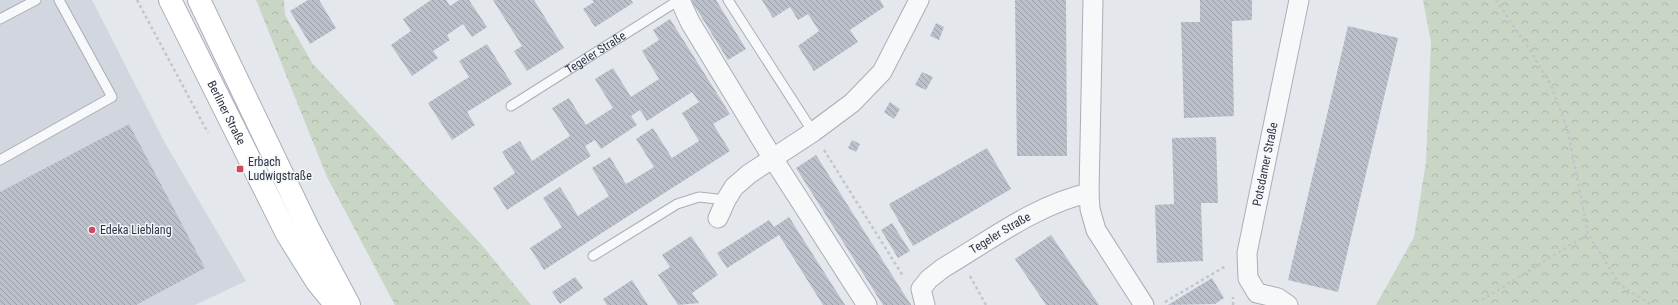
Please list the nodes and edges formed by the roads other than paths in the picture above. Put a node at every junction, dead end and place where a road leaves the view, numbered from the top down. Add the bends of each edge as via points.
1 (36, 0) edge
2 (59, 0) edge
3 (170, 0) edge
4 (199, 0) edge
5 (680, 0) edge
6 (728, 0) edge
7 (919, 0) edge
8 (1093, 0) edge
9 (1299, 0) edge
10 (0, 20) edge
11 (512, 106) dead end
12 (813, 132) junction
13 (772, 157) junction
14 (0, 160) edge
15 (1088, 193) junction
16 (726, 200) junction
17 (718, 218) dead end
18 (593, 256) dead end
19 (923, 297) edge
20 (336, 305) edge
21 (349, 305) edge
22 (867, 305) edge
23 (1144, 305) edge
24 (1288, 305) edge

1 - 10 lane
2 - 14 lane via 112,97
3 - 20 street, Berliner Straße via 287,234 317,282
4 - 21 street, Berliner Straße via 308,228
5 - 11 lane, Tegeler Straße
5 - 13 street, Tegeler Straße via 690,22
6 - 12 lane
7 - 12 street via 882,72 852,104
8 - 15 street
9 - 24 street, Potsdamer Straße via 1247,253 1248,278 1258,293 1278,298
12 - 13 street
13 - 16 street via 734,187
13 - 22 street, Tegeler Straße
15 - 19 street, Tegeler Straße via 1044,207 960,258 929,278
15 - 23 street via 1096,230
16 - 17 street
16 - 18 lane via 699,197 677,204

